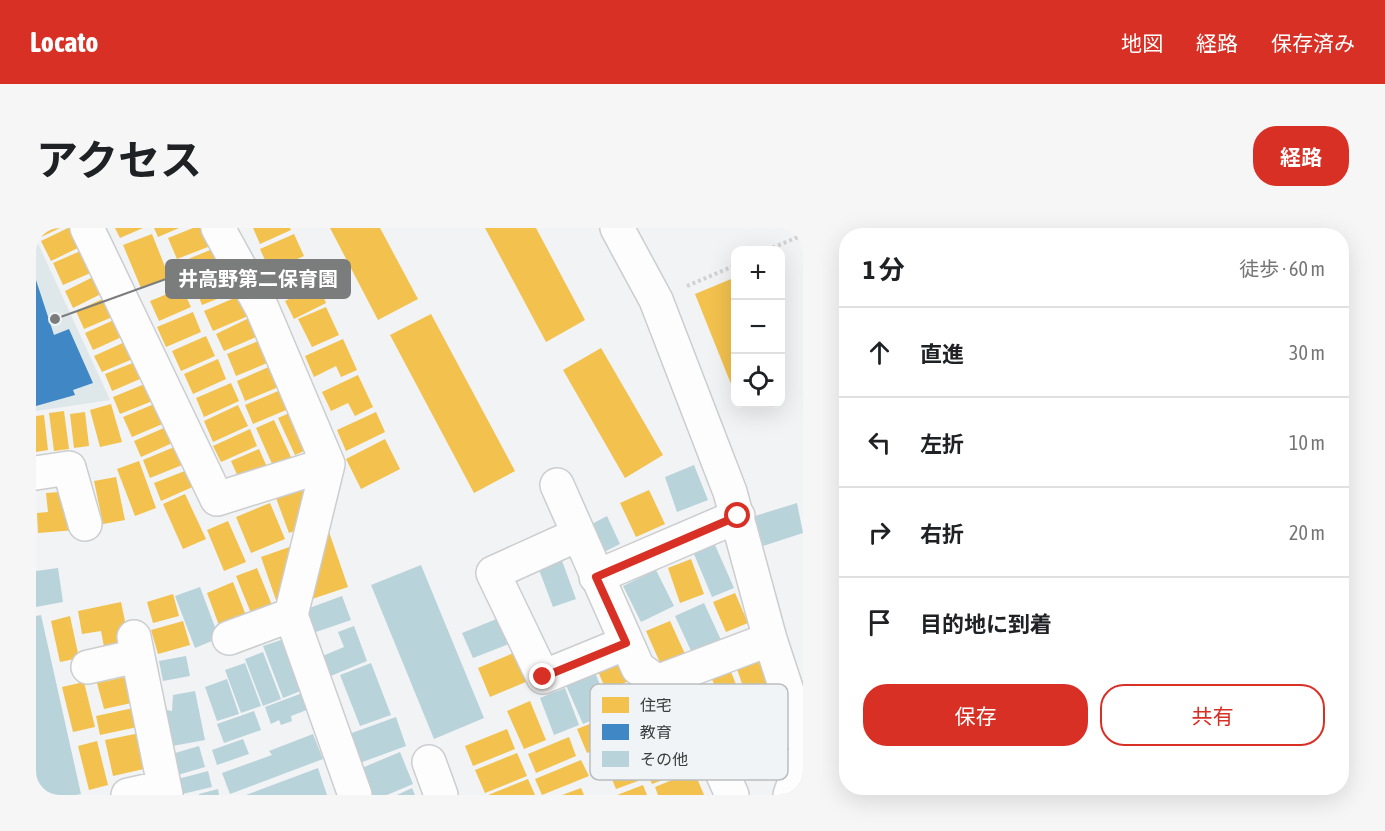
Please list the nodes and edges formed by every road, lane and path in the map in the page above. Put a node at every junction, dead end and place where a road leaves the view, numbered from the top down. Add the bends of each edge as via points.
1 (87, 228) edge
2 (218, 228) edge
3 (617, 228) edge
4 (803, 235) edge
5 (777, 246) edge
6 (731, 267) edge
7 (656, 300) junction
8 (328, 464) junction
9 (36, 473) edge
10 (557, 485) dead end
11 (738, 516) junction
12 (85, 524) dead end
13 (577, 535) junction
14 (596, 577) junction
15 (291, 615) junction
16 (229, 638) dead end
17 (770, 639) junction
18 (626, 643) junction
19 (88, 668) dead end
20 (657, 682) junction
21 (660, 684) edge
22 (785, 684) edge
23 (788, 694) edge
24 (803, 740) edge
25 (803, 758) edge
26 (429, 762) dead end
27 (725, 780) edge
28 (165, 791) edge
29 (128, 795) edge
30 (355, 795) edge
31 (441, 795) edge
32 (732, 795) edge
33 (790, 795) edge

1 - 8 street via 217,499
2 - 8 street via 262,308
3 - 7 street
4 - 5 path
6 - 7 path
7 - 11 street
8 - 15 street
9 - 12 street via 69,468
10 - 13 street
11 - 14 street
11 - 17 street
13 - 14 street
13 - 18 street via 493,573 543,677
14 - 18 street
15 - 16 street
15 - 30 street
17 - 20 street
17 - 22 street
18 - 20 street via 638,668
19 - 28 street via 136,646
20 - 21 street
23 - 24 street
25 - 33 street
26 - 31 street
27 - 32 street
28 - 29 street

